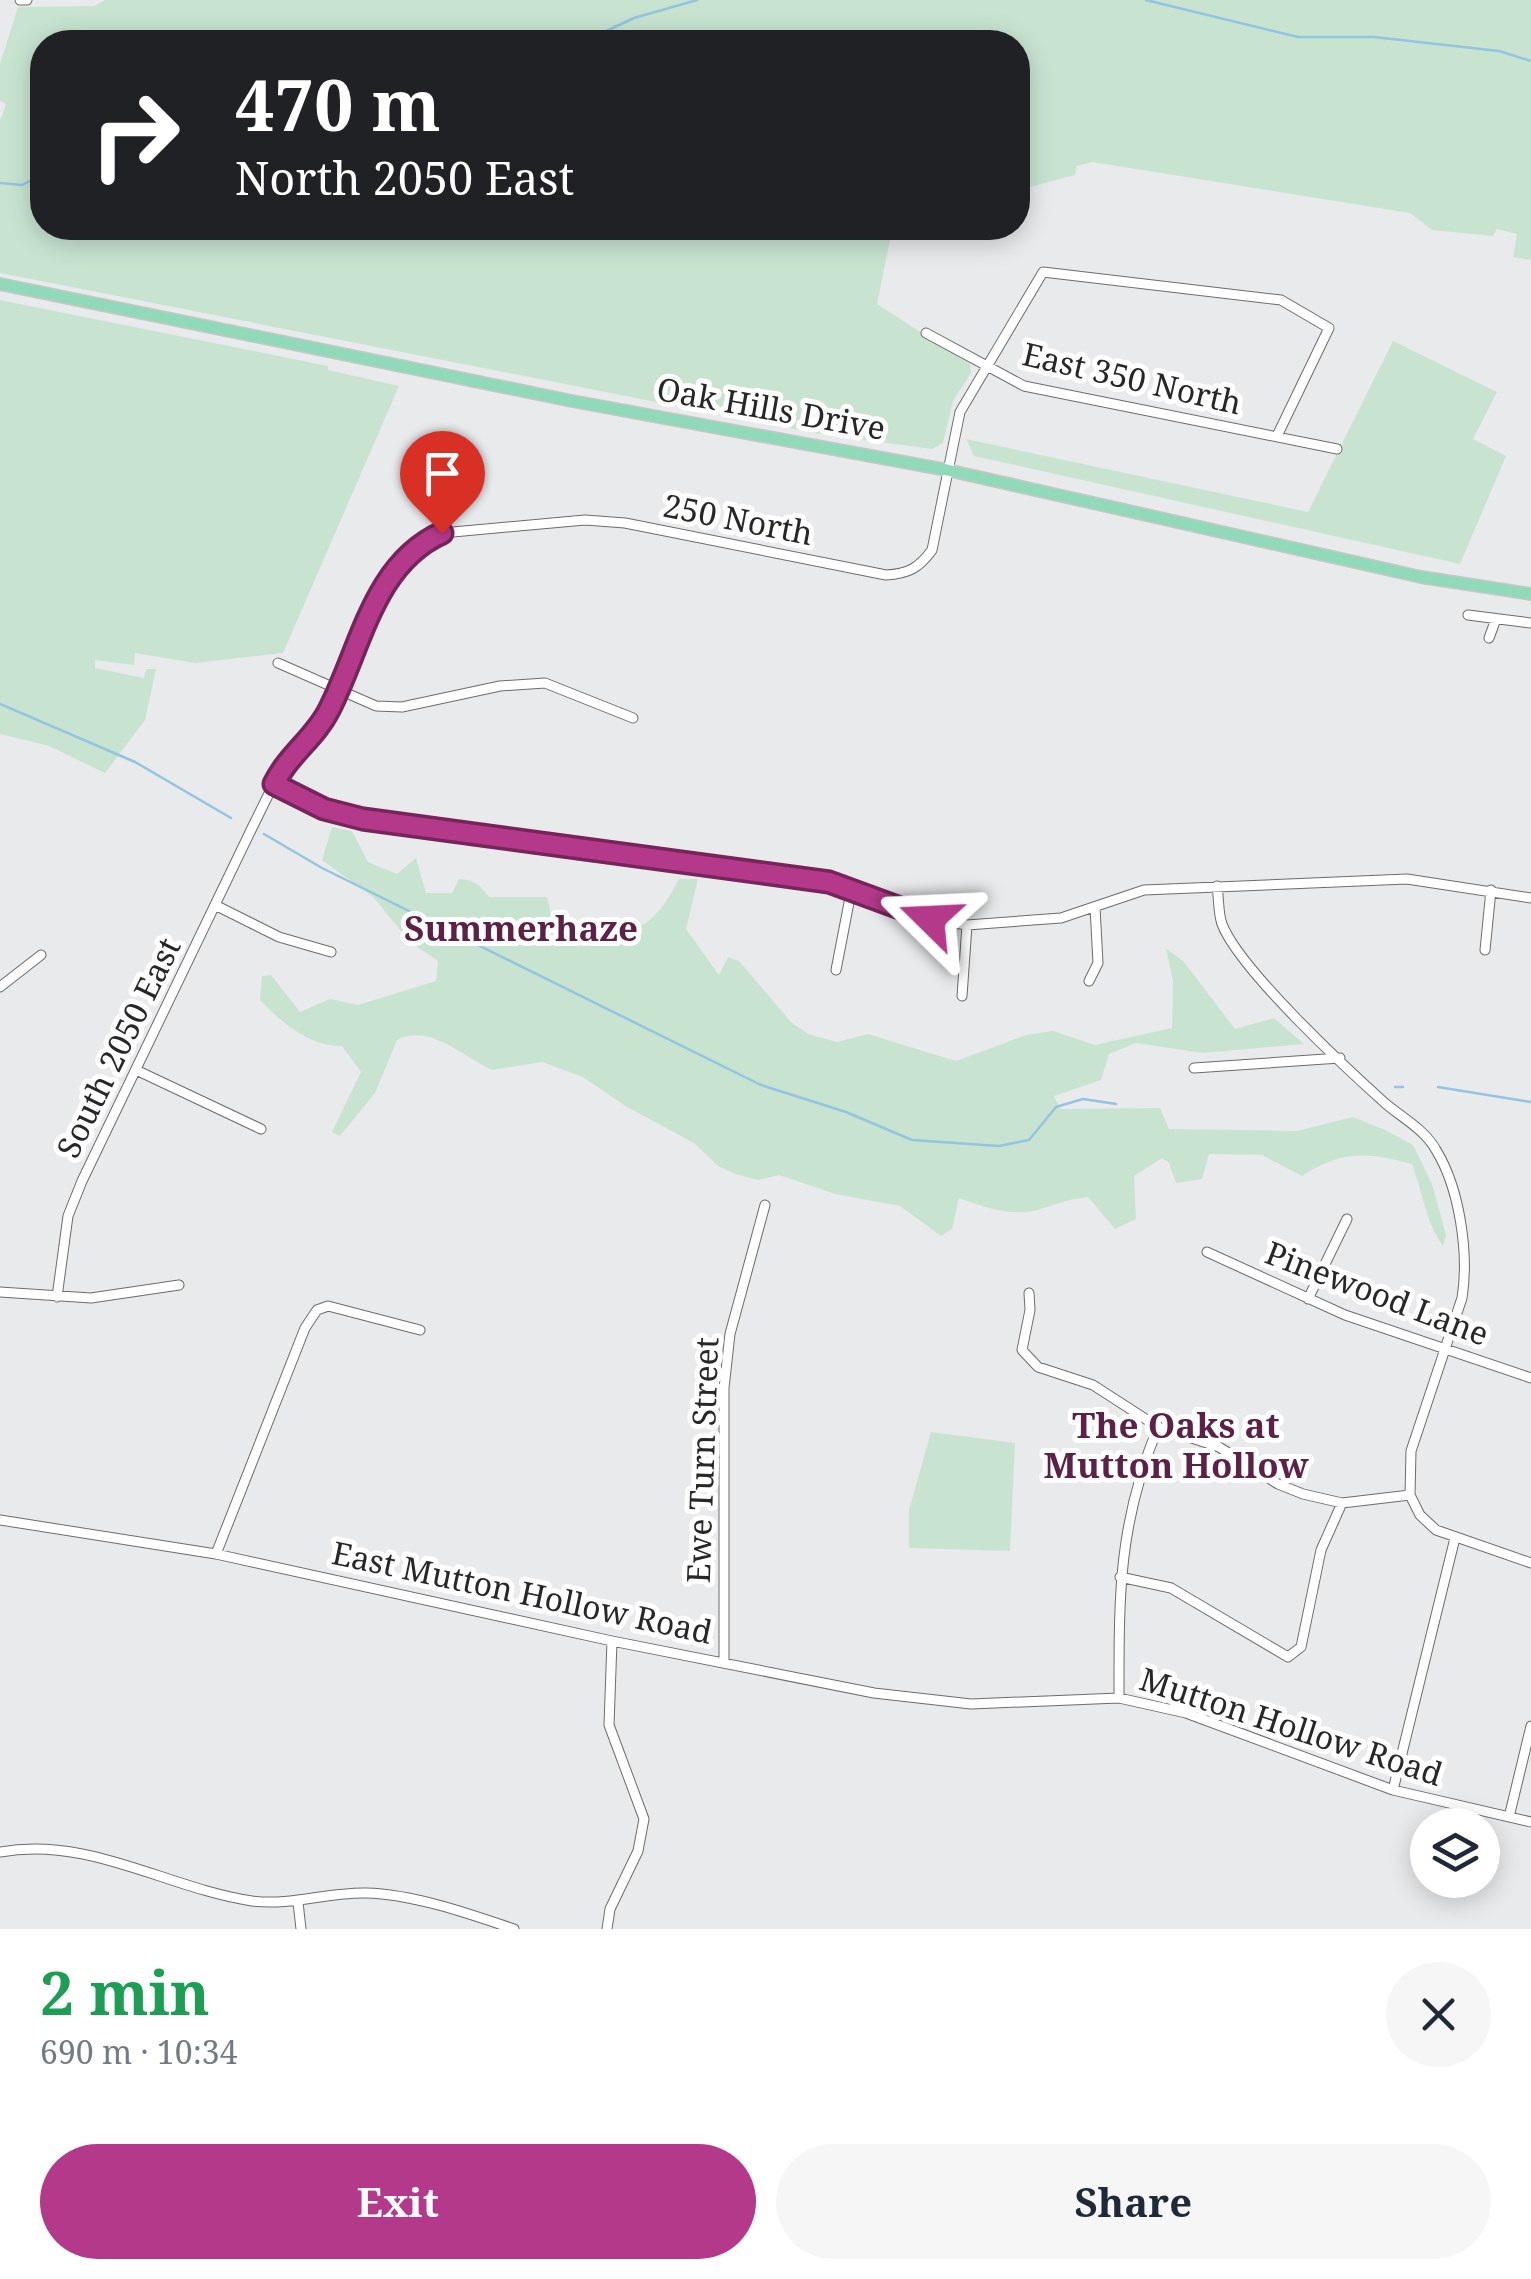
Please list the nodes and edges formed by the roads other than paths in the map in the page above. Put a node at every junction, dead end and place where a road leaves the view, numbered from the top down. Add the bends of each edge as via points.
1 (0, 284) edge
2 (926, 333) dead end
3 (987, 367) junction
4 (1277, 436) junction
5 (1337, 449) dead end
6 (947, 470) junction
7 (430, 478) dead end
8 (442, 533) junction
9 (1531, 594) edge
10 (1468, 615) dead end
11 (1496, 619) junction
12 (1531, 623) edge
13 (1489, 638) dead end
14 (278, 663) dead end
15 (338, 690) junction
16 (633, 718) dead end
17 (274, 784) junction
18 (1218, 886) junction
19 (852, 887) junction
20 (1491, 890) junction
21 (1531, 898) edge
22 (215, 905) junction
23 (1095, 907) junction
24 (967, 924) junction
25 (1484, 950) dead end
26 (331, 952) dead end
27 (41, 955) dead end
28 (836, 970) dead end
29 (1090, 981) dead end
30 (0, 987) edge
31 (962, 996) dead end
32 (1340, 1058) junction
33 (1194, 1068) dead end
34 (136, 1070) junction
35 (260, 1129) dead end
36 (765, 1205) dead end
37 (1347, 1219) dead end
38 (1206, 1252) dead end
39 (179, 1286) dead end
40 (0, 1292) edge
41 (1028, 1292) dead end
42 (57, 1296) junction
43 (1308, 1299) junction
44 (420, 1330) dead end
45 (1445, 1349) junction
46 (1531, 1378) edge
47 (1158, 1427) junction
48 (1410, 1495) junction
49 (1342, 1503) junction
50 (0, 1520) edge
51 (1455, 1538) junction
52 (216, 1554) junction
53 (1531, 1563) edge
54 (1120, 1577) junction
55 (612, 1642) junction
56 (724, 1662) junction
57 (1120, 1698) junction
58 (1034, 1701) joint
59 (1531, 1726) edge
60 (1393, 1790) junction
61 (1509, 1817) junction
62 (1531, 1822) edge
63 (0, 1852) edge
64 (298, 1902) junction
65 (301, 1929) edge
66 (514, 1929) edge
67 (607, 1929) edge

1 - 6 main road, Oak Hills Drive
2 - 3 street, East 350 North
3 - 4 street, East 350 North via 1024,386
3 - 4 street via 1043,272 1281,300 1329,328
3 - 6 street via 960,412
4 - 5 street, East 350 North
6 - 8 street, 250 North via 932,550 905,574 886,576 625,523 586,520
6 - 9 main road, Oak Hills Drive via 1422,576
7 - 8 street
8 - 15 street, South 2050 East via 403,556 388,577
10 - 11 street
11 - 12 street
11 - 13 street
14 - 15 street
15 - 16 street via 376,706 402,707 544,683
15 - 17 street, South 2050 East via 328,714
17 - 19 street via 363,819
17 - 22 street, South 2050 East
18 - 20 street via 1407,879
18 - 23 street via 1144,890
18 - 32 street via 1220,921 1254,972
19 - 24 street via 930,919
19 - 28 street
20 - 21 street
20 - 25 street
22 - 26 street via 279,937
22 - 34 street, South 2050 East
23 - 24 street via 1061,918
23 - 29 street via 1098,963
24 - 31 street
27 - 30 street
32 - 33 street
32 - 45 street via 1438,1153 1467,1254 1462,1298
34 - 35 street
34 - 42 street, South 2050 East via 68,1216
36 - 56 street, Ewe Turn Street via 730,1334 724,1388
37 - 43 street
38 - 43 street, Pinewood Lane
39 - 42 street
40 - 42 street
41 - 47 street via 1022,1350 1028,1361 1093,1385
43 - 45 street, Pinewood Lane
44 - 52 street via 328,1306 317,1310
45 - 46 street, Pinewood Lane
45 - 48 street via 1411,1451
47 - 49 street via 1219,1447 1278,1484
47 - 54 street via 1128,1513
48 - 49 street
48 - 51 street via 1420,1516
49 - 54 street via 1321,1550 1301,1647 1288,1657 1171,1588
50 - 52 street, East Mutton Hollow Road
51 - 53 street
51 - 60 street
52 - 55 street, East Mutton Hollow Road
54 - 57 street
55 - 56 street, East Mutton Hollow Road
55 - 67 street via 609,1725 644,1819
56 - 58 street, East Mutton Hollow Road via 906,1698
57 - 58 street, Mutton Hollow Road
57 - 60 street, Mutton Hollow Road via 1186,1713
59 - 61 street
60 - 61 street, Mutton Hollow Road
61 - 62 street, Mutton Hollow Road
63 - 64 street via 75,1850 252,1900
64 - 65 street
64 - 66 street via 368,1893

